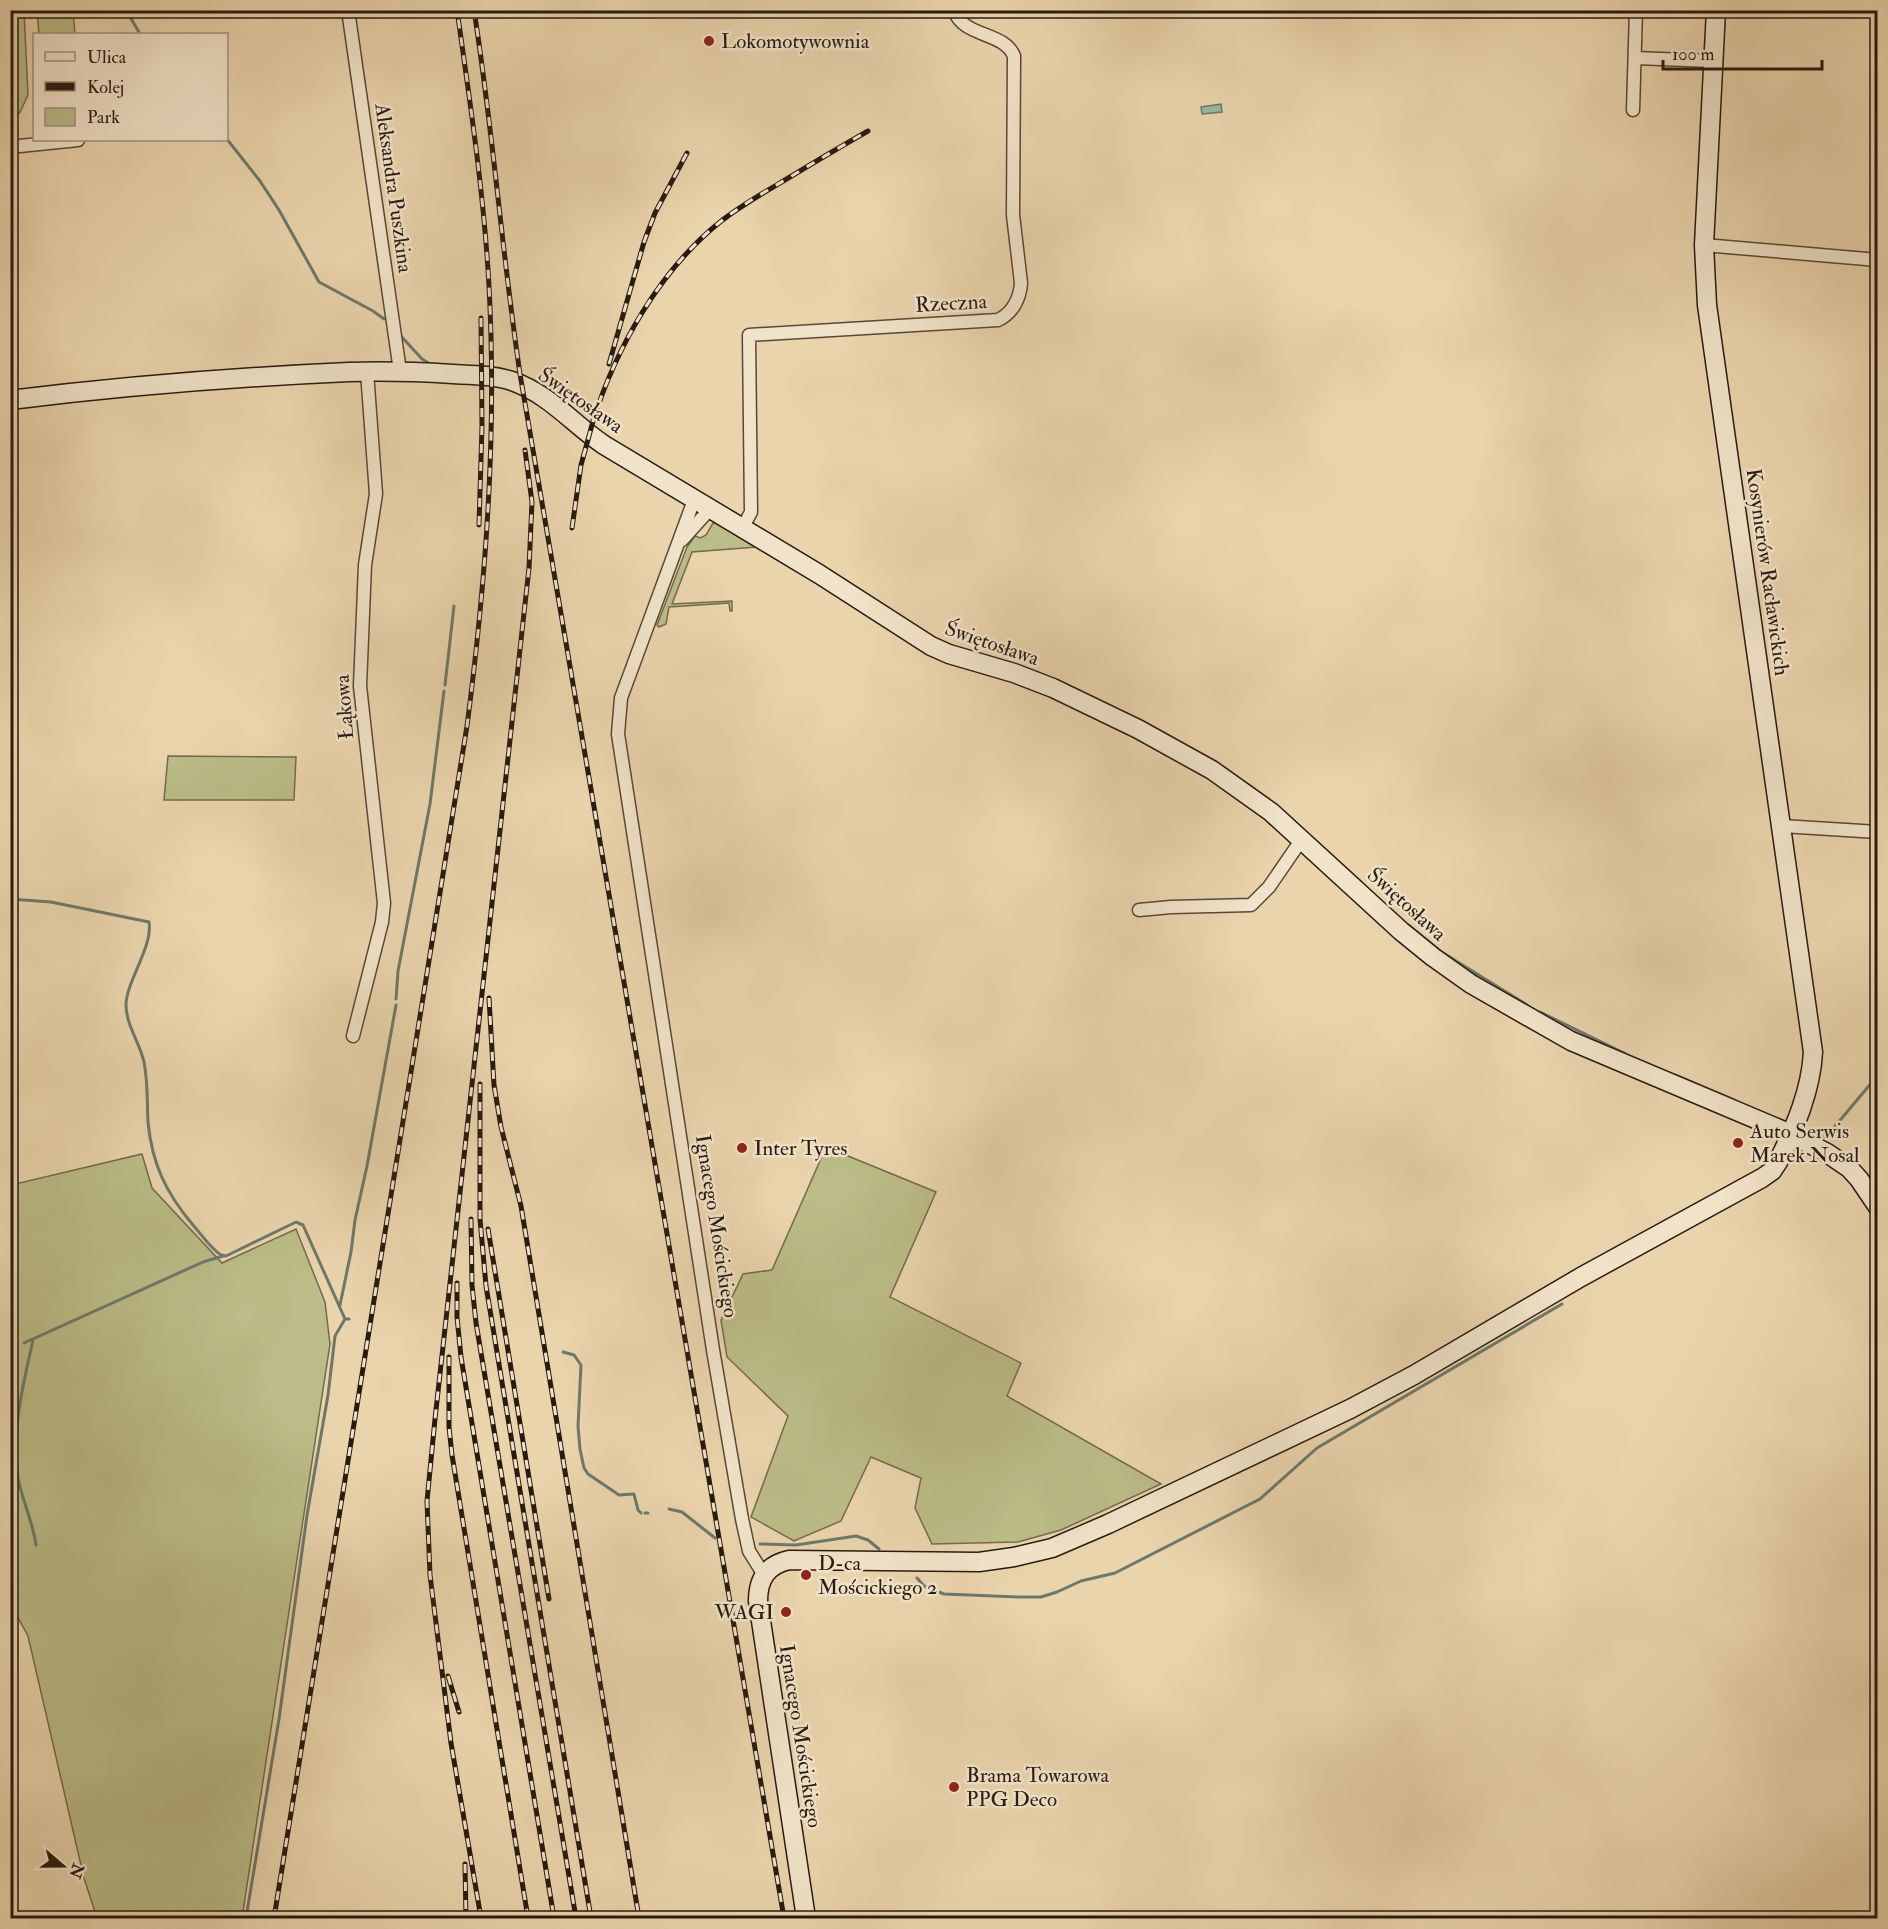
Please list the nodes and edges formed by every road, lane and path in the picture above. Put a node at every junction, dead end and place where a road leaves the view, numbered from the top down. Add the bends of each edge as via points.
1 (348, 10) edge
2 (954, 10) edge
3 (1636, 10) edge
4 (1716, 10) edge
5 (1635, 58) junction
6 (1713, 61) junction
7 (1633, 110) dead end
8 (68, 141) edge
9 (10, 147) edge
10 (1704, 245) junction
11 (1878, 260) edge
12 (400, 371) junction
13 (367, 372) junction
14 (10, 400) edge
15 (702, 504) junction
16 (743, 528) junction
17 (679, 543) junction
18 (1782, 826) junction
19 (1878, 832) edge
20 (1302, 838) junction
21 (1139, 910) dead end
22 (353, 1036) dead end
23 (1791, 1134) junction
24 (1878, 1207) edge
25 (764, 1575) junction
26 (806, 1918) edge

1 - 12 street, Aleksandra Puszkina
2 - 16 street, Rzeczna via 968,28 1003,43 1014,56 1013,215 1020,293 1009,312 998,320 749,335 751,512
3 - 5 street
4 - 6 street, Kosynierów Racławickich
5 - 6 street
5 - 7 street
6 - 10 street, Kosynierów Racławickich
8 - 9 street
10 - 11 street
10 - 18 street, Kosynierów Racławickich via 1707,305
12 - 13 street, Świętosława
12 - 15 street, Świętosława via 478,375 523,386 548,400 604,445
13 - 14 street, Świętosława via 201,381
13 - 22 street, Łąkowa via 376,494 365,565 360,686 384,903
15 - 16 street, Świętosława
15 - 17 street, Ignacego Mościckiego
15 - 17 street, Ignacego Mościckiego
16 - 20 street, Świętosława via 931,646 1053,688 1175,748 1244,792
17 - 25 street, Ignacego Mościckiego via 621,698 618,734 742,1519 749,1551
18 - 19 street
18 - 23 street, Kosynierów Racławickich via 1813,1052 1808,1086
20 - 21 street via 1269,887 1251,905
20 - 23 street, Świętosława via 1401,931 1448,969 1497,1000 1587,1048
23 - 24 street, Świętosława via 1849,1168
23 - 25 street, Kosynierów Racławickich via 1775,1167 1762,1178 1350,1409 1108,1524 1052,1548 1014,1557 978,1562 789,1560 774,1565
25 - 26 street, Ignacego Mościckiego via 758,1601

